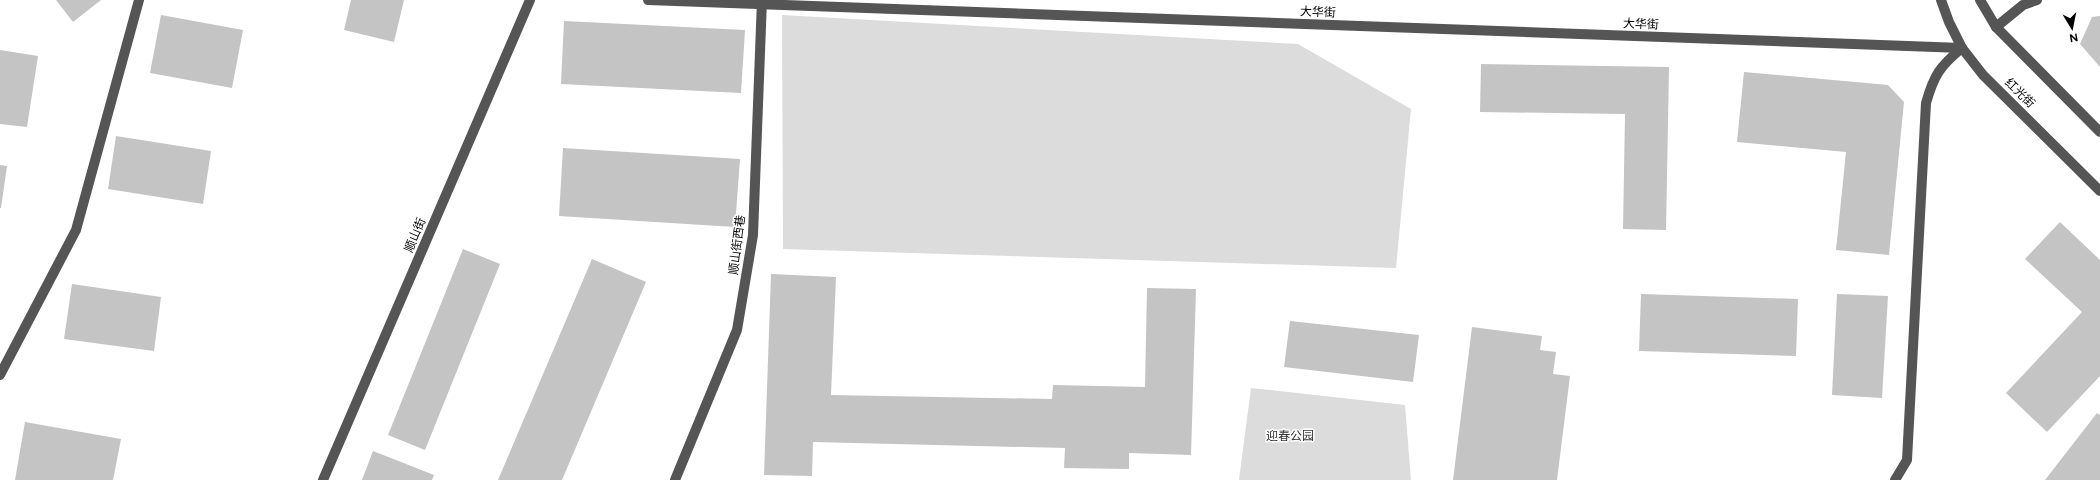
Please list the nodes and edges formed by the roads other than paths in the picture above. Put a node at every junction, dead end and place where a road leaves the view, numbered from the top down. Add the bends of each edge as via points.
1 (139, 0) edge
2 (530, 0) edge
3 (648, 0) edge
4 (1941, 0) edge
5 (1980, 0) edge
6 (2037, 0) edge
7 (762, 2) edge
8 (1996, 27) junction
9 (1962, 48) junction
10 (2100, 132) edge
11 (2100, 191) edge
12 (0, 375) edge
13 (323, 480) edge
14 (675, 480) edge
15 (1895, 480) edge

1 - 12 street via 76,230
2 - 13 street, 顺山街
3 - 7 street, 大华街
4 - 9 street, 红光街
5 - 8 street
6 - 8 street via 2023,5
7 - 9 street, 大华街
7 - 14 street, 顺山街西巷 via 753,235 737,330
8 - 10 street
9 - 11 street, 红光街 via 1983,76
9 - 15 street via 1946,62 1932,81 1926,102 1907,460

